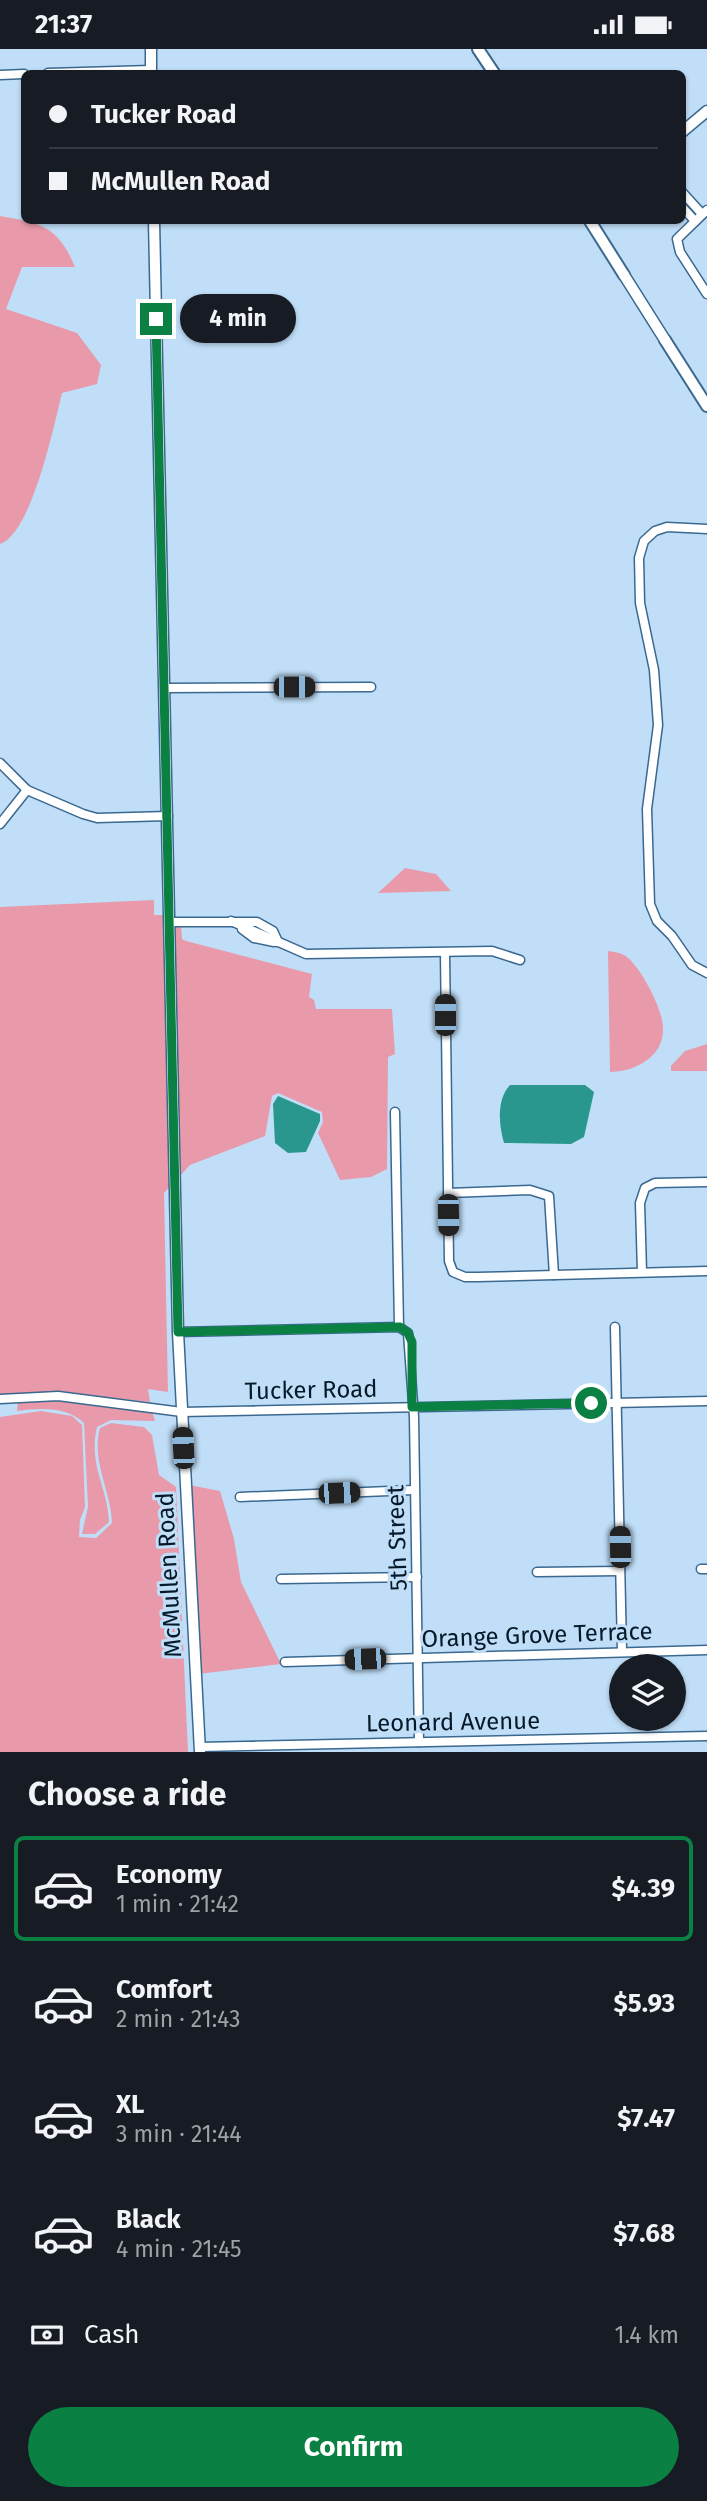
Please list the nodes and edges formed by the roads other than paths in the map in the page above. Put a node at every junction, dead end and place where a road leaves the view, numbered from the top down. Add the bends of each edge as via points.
1 (151, 49) edge
2 (478, 49) edge
3 (151, 70) edge
4 (492, 70) edge
5 (21, 74) edge
6 (0, 75) edge
7 (707, 111) edge
8 (686, 129) edge
9 (686, 195) edge
10 (686, 211) edge
11 (705, 212) edge
12 (695, 221) junction
13 (154, 224) edge
14 (592, 224) edge
15 (624, 275) joint
16 (707, 294) edge
17 (665, 340) joint
18 (707, 405) edge
19 (707, 529) edge
20 (372, 687) dead end
21 (165, 688) junction
22 (0, 762) edge
23 (27, 790) junction
24 (168, 816) junction
25 (0, 824) edge
26 (231, 921) junction
27 (170, 922) junction
28 (278, 942) junction
29 (444, 953) junction
30 (520, 960) dead end
31 (707, 973) edge
32 (395, 1112) dead end
33 (707, 1182) edge
34 (448, 1193) junction
35 (707, 1271) edge
36 (642, 1272) junction
37 (554, 1275) junction
38 (400, 1327) junction
39 (615, 1327) dead end
40 (178, 1332) junction
41 (0, 1399) edge
42 (707, 1401) edge
43 (616, 1402) junction
44 (412, 1407) junction
45 (181, 1412) junction
46 (414, 1490) junction
47 (240, 1497) dead end
48 (620, 1571) junction
49 (537, 1572) dead end
50 (417, 1577) junction
51 (281, 1579) dead end
52 (707, 1650) edge
53 (622, 1651) junction
54 (419, 1657) junction
55 (285, 1662) dead end
56 (707, 1735) edge
57 (419, 1742) junction
58 (200, 1749) edge

1 - 3 street
2 - 4 main road
5 - 6 street
7 - 8 street
9 - 11 street
10 - 12 street
11 - 12 street
12 - 16 street via 680,233 678,244
13 - 21 street, McMullen Road
14 - 15 main road
15 - 17 street
17 - 18 main road
19 - 31 street via 667,527 656,531 644,541 639,558 640,603 654,670 658,725 647,810 650,904 656,921 692,965
20 - 21 street
21 - 24 street, McMullen Road
22 - 23 street
23 - 24 street via 97,818
23 - 25 street
24 - 27 street, McMullen Road
26 - 27 street
26 - 28 street via 254,938
26 - 28 street via 267,926
27 - 40 street, McMullen Road
28 - 29 street via 314,955
29 - 30 street via 492,951
29 - 34 street
32 - 38 street
33 - 36 street via 655,1183 645,1188 640,1203
34 - 37 street via 530,1190 549,1196
34 - 37 street via 453,1272 465,1277
35 - 36 street
36 - 37 street
38 - 40 street
38 - 44 street, 5th Street via 412,1342
39 - 43 street
40 - 45 street, McMullen Road
41 - 45 street, Tucker Road via 58,1396
42 - 43 street, Tucker Road
43 - 44 street, Tucker Road
43 - 48 street
44 - 45 street, Tucker Road
44 - 46 street, 5th Street
45 - 58 street, McMullen Road
46 - 47 street
46 - 50 street, 5th Street
48 - 49 street
48 - 53 street
50 - 51 street
50 - 54 street, 5th Street
52 - 53 street, Orange Grove Terrace
53 - 54 street, Orange Grove Terrace
54 - 55 street, Orange Grove Terrace
54 - 57 street, 5th Street
56 - 57 street, Leonard Avenue
57 - 58 street, Leonard Avenue

